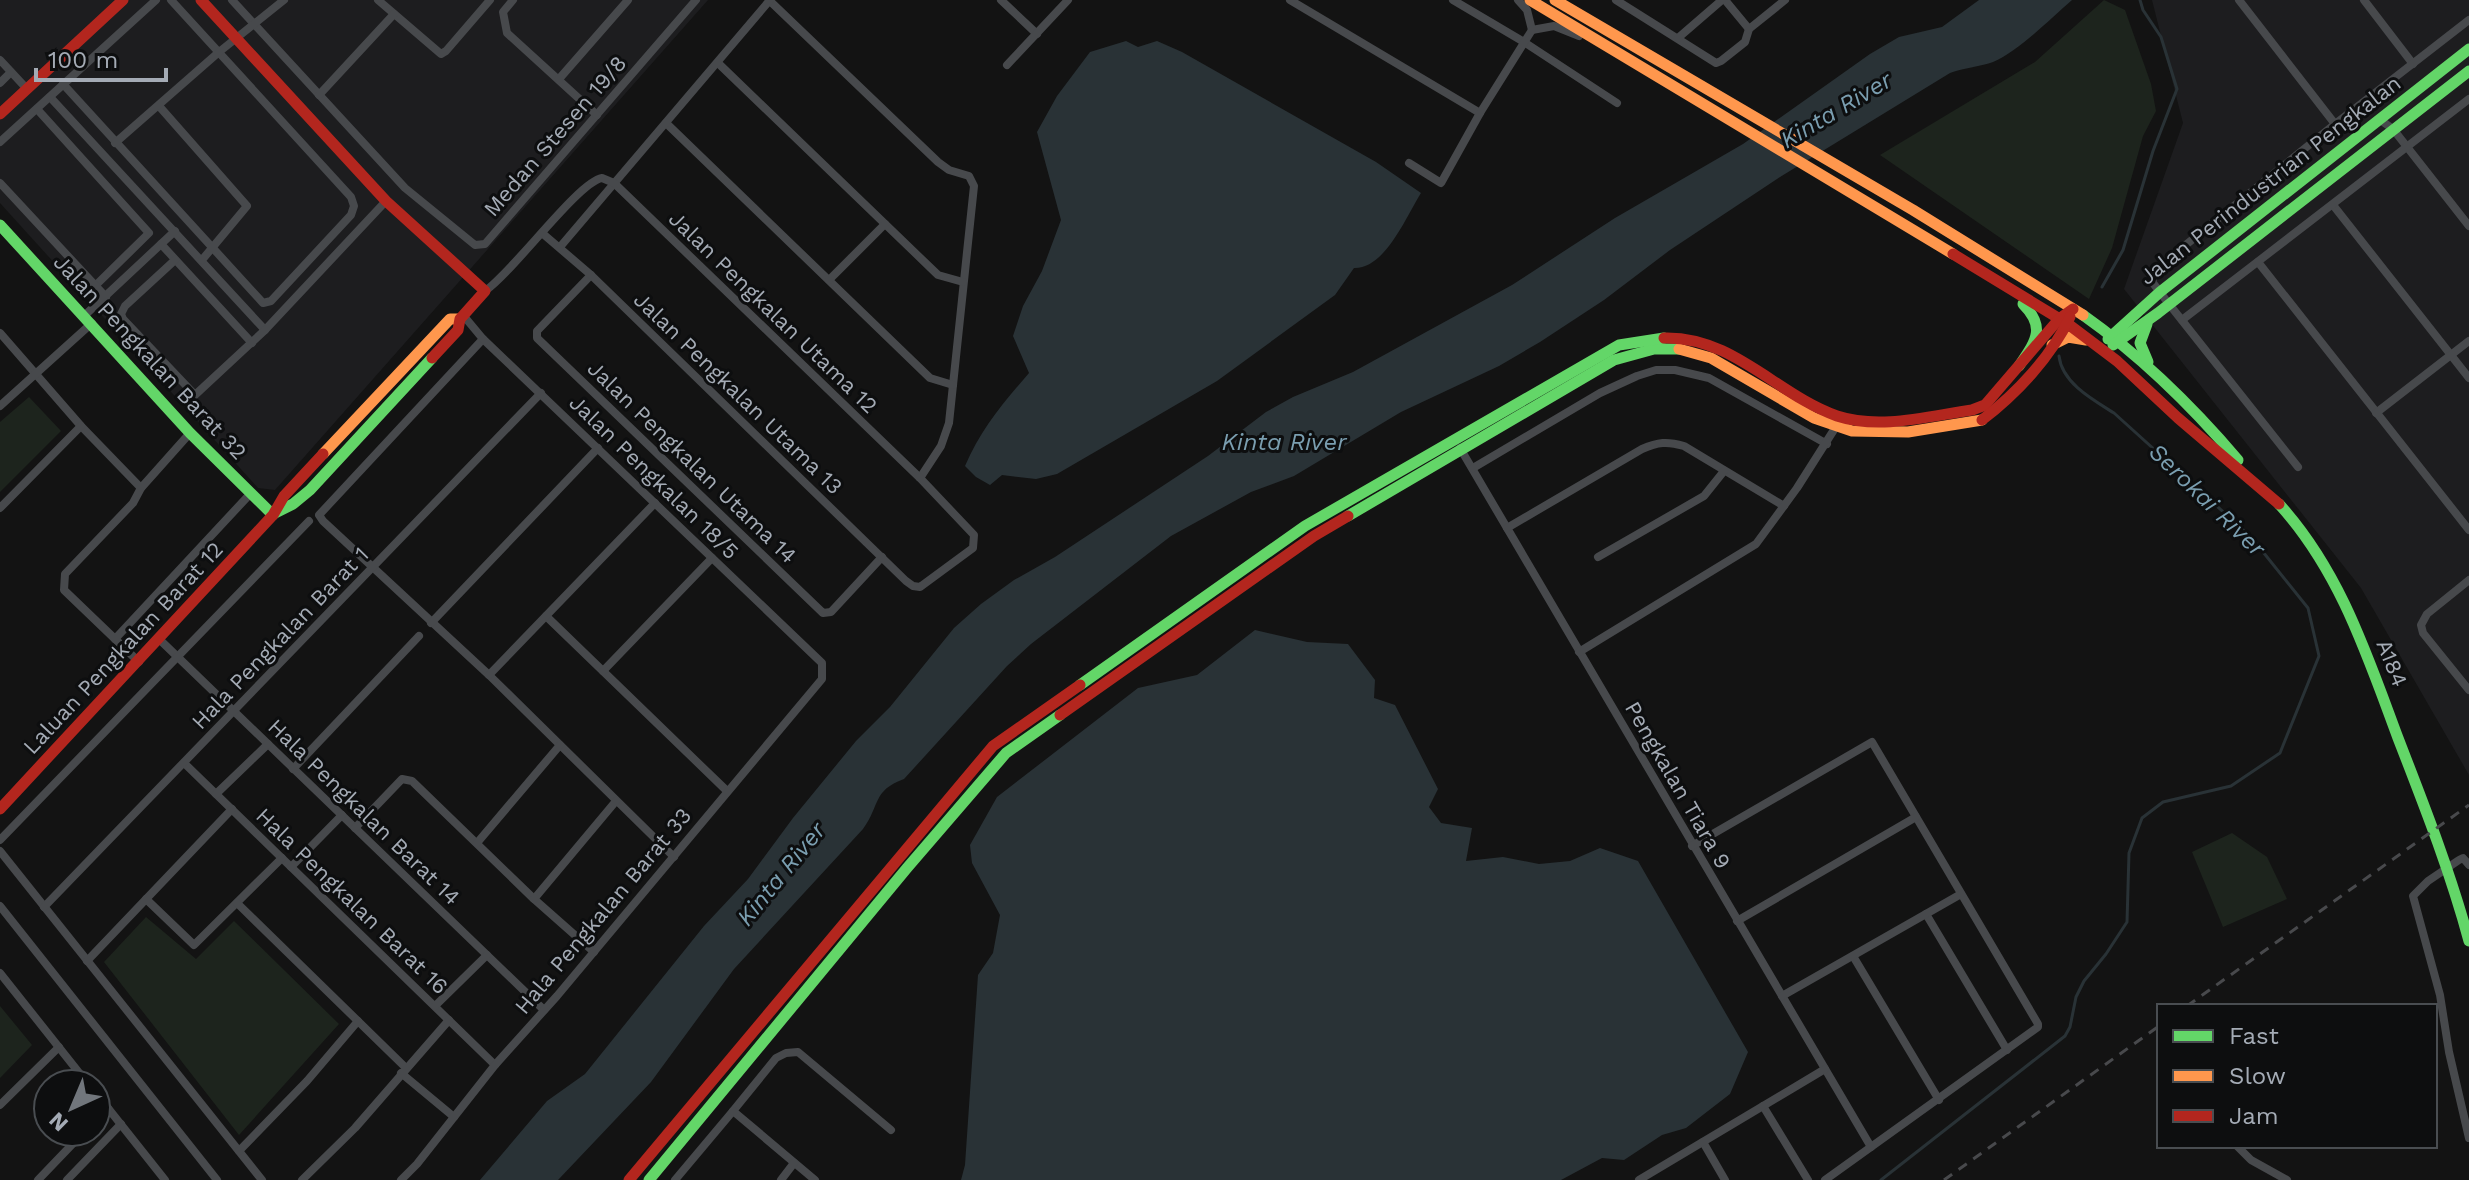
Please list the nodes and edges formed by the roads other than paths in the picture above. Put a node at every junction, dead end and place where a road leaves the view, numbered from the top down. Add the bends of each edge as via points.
1 (123, 0) edge
2 (156, 0) edge
3 (171, 0) edge
4 (201, 0) edge
5 (232, 0) edge
6 (284, 0) edge
7 (378, 0) edge
8 (490, 0) edge
9 (628, 0) edge
10 (770, 0) edge
11 (1001, 0) edge
12 (1068, 0) edge
13 (1290, 0) edge
14 (1453, 0) edge
15 (1518, 0) edge
16 (1530, 0) edge
17 (1555, 0) edge
18 (1616, 0) edge
19 (1723, 0) edge
20 (1785, 0) edge
21 (2239, 0) edge
22 (2364, 0) edge
23 (509, 2) edge
24 (691, 2) edge
25 (394, 14) junction
26 (2469, 20) edge
27 (254, 26) junction
28 (1749, 29) junction
29 (1532, 30) junction
30 (1037, 34) junction
31 (1678, 38) junction
32 (237, 40) junction
33 (1524, 42) junction
34 (1606, 47) junction
35 (2469, 49) edge
36 (219, 52) junction
37 (0, 60) edge
38 (718, 63) junction
39 (2413, 64) junction
40 (1007, 65) dead end
41 (2469, 71) edge
42 (11, 72) junction
43 (559, 79) junction
44 (0, 83) edge
45 (63, 84) junction
46 (27, 89) junction
47 (319, 95) junction
48 (50, 97) junction
49 (2469, 99) edge
50 (1617, 103) dead end
51 (159, 106) junction
52 (37, 109) junction
53 (1480, 113) junction
54 (0, 114) edge
55 (597, 115) junction
56 (2379, 119) junction
57 (666, 123) junction
58 (2335, 124) junction
59 (2393, 129) junction
60 (0, 142) edge
61 (115, 143) junction
62 (2408, 148) junction
63 (1409, 163) dead end
64 (1855, 176) junction
65 (0, 183) edge
66 (614, 183) junction
67 (386, 201) junction
68 (2333, 205) junction
69 (885, 224) junction
70 (0, 225) edge
71 (2469, 226) edge
72 (175, 231) junction
73 (542, 233) junction
74 (161, 244) junction
75 (560, 247) junction
76 (1942, 247) junction
77 (212, 248) junction
78 (175, 260) junction
79 (202, 260) junction
80 (2258, 262) junction
81 (2007, 268) junction
82 (591, 275) junction
83 (1991, 277) junction
84 (829, 280) junction
85 (963, 282) junction
86 (95, 286) junction
87 (485, 291) junction
88 (2160, 292) junction
89 (106, 297) junction
90 (2169, 304) junction
91 (2073, 309) junction
92 (2158, 313) junction
93 (2131, 316) junction
94 (461, 317) junction
95 (88, 320) junction
96 (2182, 320) junction
97 (2063, 321) junction
98 (2090, 321) junction
99 (265, 330) junction
100 (0, 333) edge
101 (483, 339) junction
102 (2115, 339) junction
103 (2469, 341) edge
104 (252, 343) junction
105 (2052, 345) junction
106 (2098, 345) junction
107 (2451, 355) junction
108 (2019, 366) junction
109 (36, 373) junction
110 (2156, 374) junction
111 (2469, 378) edge
112 (2013, 383) junction
113 (953, 385) junction
114 (541, 393) junction
115 (0, 406) edge
116 (2376, 413) junction
117 (1838, 422) junction
118 (81, 426) junction
119 (190, 433) junction
120 (1827, 444) junction
121 (1459, 446) junction
122 (598, 448) junction
123 (2298, 467) dead end
124 (1473, 468) junction
125 (1724, 471) junction
126 (920, 478) junction
127 (2258, 484) junction
128 (141, 488) junction
129 (251, 493) junction
130 (655, 503) junction
131 (1784, 506) junction
132 (0, 508) edge
133 (274, 514) junction
134 (309, 521) dead end
135 (1507, 528) junction
136 (2469, 530) edge
137 (882, 557) junction
138 (1598, 557) dead end
139 (712, 558) junction
140 (373, 568) junction
141 (2469, 580) edge
142 (906, 581) joint
143 (546, 616) junction
144 (431, 623) junction
145 (419, 636) dead end
146 (115, 639) junction
147 (159, 639) junction
148 (1579, 652) junction
149 (177, 657) junction
150 (139, 662) junction
151 (822, 663) joint
152 (603, 671) junction
153 (489, 675) junction
154 (2469, 690) edge
155 (234, 712) junction
156 (268, 744) junction
157 (560, 745) junction
158 (184, 763) junction
159 (293, 769) junction
160 (727, 791) junction
161 (216, 794) junction
162 (616, 801) junction
163 (0, 809) edge
164 (232, 809) junction
165 (342, 815) junction
166 (1916, 817) junction
167 (355, 828) junction
168 (0, 840) edge
169 (477, 843) junction
170 (1692, 846) junction
171 (0, 851) edge
172 (674, 857) junction
173 (282, 858) junction
174 (2469, 865) edge
175 (291, 867) junction
176 (1961, 894) junction
177 (146, 899) junction
178 (534, 899) junction
179 (237, 903) junction
180 (0, 906) edge
181 (44, 907) junction
182 (1926, 914) junction
183 (1737, 921) junction
184 (2469, 941) edge
185 (594, 952) junction
186 (487, 955) junction
187 (1853, 956) junction
188 (87, 961) junction
189 (0, 973) edge
190 (1782, 996) junction
191 (435, 1006) junction
192 (544, 1010) junction
193 (449, 1020) junction
194 (358, 1021) junction
195 (59, 1047) junction
196 (2007, 1050) junction
197 (495, 1065) junction
198 (75, 1068) edge
199 (1825, 1069) junction
200 (403, 1070) junction
201 (1939, 1100) junction
202 (0, 1105) edge
203 (1763, 1106) junction
204 (112, 1113) edge
205 (730, 1114) junction
206 (454, 1117) junction
207 (121, 1124) junction
208 (891, 1130) dead end
209 (2469, 1138) edge
210 (1703, 1142) junction
211 (1871, 1147) junction
212 (69, 1148) edge
213 (2239, 1148) edge
214 (239, 1151) junction
215 (794, 1163) junction
216 (38, 1180) edge
217 (67, 1180) edge
218 (165, 1180) edge
219 (217, 1180) edge
220 (262, 1180) edge
221 (302, 1180) edge
222 (401, 1180) edge
223 (629, 1180) edge
224 (649, 1180) edge
225 (675, 1180) edge
226 (781, 1180) edge
227 (815, 1180) edge
228 (1640, 1180) edge
229 (1725, 1180) edge
230 (1808, 1180) edge
231 (1825, 1180) edge
232 (2287, 1180) edge

1 - 46 street
2 - 45 street
3 - 36 street
4 - 32 street
5 - 27 street, Medan Stesen 19/8
6 - 27 street
7 - 25 street
8 - 25 street via 441,54
9 - 43 street
10 - 38 street
10 - 85 street via 938,162 969,176 974,186
11 - 30 street
12 - 30 street
13 - 53 street
14 - 33 street
15 - 29 street
16 - 34 street
17 - 64 street
18 - 31 street
19 - 28 street
19 - 31 street
20 - 28 street
21 - 58 street
22 - 39 street
23 - 43 street via 503,12 507,33
24 - 55 street, Medan Stesen 19/8
25 - 47 street
26 - 39 street
27 - 32 street
27 - 47 street, Medan Stesen 19/8
28 - 31 street via 1745,42 1720,63 1712,63
29 - 33 street
29 - 34 street via 1554,26
30 - 40 street
32 - 36 street
32 - 67 street
33 - 50 street
33 - 53 street
34 - 76 street
35 - 56 street, Jalan Perindustrian Pengkalan
36 - 51 street
36 - 77 street via 354,206 268,304
37 - 42 street
38 - 57 street
38 - 69 street
39 - 58 street
41 - 59 street, Jalan Perindustrian Pengkalan
42 - 44 street
42 - 46 street
43 - 55 street
45 - 48 street
45 - 61 street
46 - 54 street
47 - 55 street, Medan Stesen 19/8 via 405,188 475,245 485,244
48 - 52 street
48 - 72 street
49 - 62 street
51 - 61 street
51 - 77 street via 245,201 245,210
52 - 60 street
52 - 86 street via 149,233
53 - 63 street via 1441,183
56 - 59 street
56 - 88 street, Jalan Perindustrian Pengkalan
57 - 66 street
57 - 84 street
58 - 88 street via 2156,269 2152,276
59 - 62 street
59 - 90 street, Jalan Perindustrian Pengkalan
61 - 77 street
62 - 68 street
62 - 71 street
64 - 76 street via 1940,235
64 - 81 street
65 - 86 street
66 - 73 street via 602,178 589,183
66 - 75 street
66 - 126 street, Jalan Pengkalan Utama 12
67 - 87 street
67 - 99 street
68 - 80 street
68 - 107 street
69 - 84 street
69 - 85 street via 938,275
70 - 95 street, Jalan Pengkalan Barat 32
72 - 74 street
72 - 79 street
73 - 75 street, Jalan Pengkalan Utama 13
73 - 87 street
74 - 78 street
74 - 89 street
75 - 82 street, Jalan Pengkalan Utama 13
76 - 81 street via 1954,245
76 - 83 street
77 - 79 street
78 - 104 street
78 - 104 street via 121,314 190,392 201,391
79 - 99 street
80 - 96 street
80 - 116 street
81 - 91 street
82 - 137 street, Jalan Pengkalan Utama 13
82 - 137 street, Jalan Pengkalan Utama 14 via 537,331 537,338 823,613 831,612
83 - 97 street
83 - 108 street via 2031,311 2037,323 2037,338
84 - 113 street via 930,378
85 - 113 street
86 - 89 street
87 - 94 street, Laluan Pengkalan Barat 12
88 - 90 street
88 - 93 street, Jalan Perindustrian Pengkalan
89 - 95 street
90 - 92 street, Jalan Perindustrian Pengkalan
90 - 96 street
91 - 97 street
91 - 98 street
92 - 102 street, Jalan Perindustrian Pengkalan
92 - 110 street via 2144,327 2140,343
93 - 98 street
93 - 102 street, Jalan Perindustrian Pengkalan
94 - 101 street, Jalan Pengkalan 18/5
94 - 133 street, Laluan Pengkalan Barat 12 via 450,319 284,496
95 - 109 street
95 - 119 street, Jalan Pengkalan Barat 32
96 - 123 street
97 - 105 street
97 - 106 street
97 - 108 street
98 - 102 street
99 - 104 street
100 - 109 street
101 - 114 street, Jalan Pengkalan 18/5
101 - 140 street via 321,511 323,521
102 - 106 street, Jalan Perindustrian Pengkalan
102 - 110 street
103 - 107 street
105 - 106 street via 2068,337
105 - 112 street
106 - 127 street
107 - 111 street
107 - 116 street
108 - 112 street
109 - 115 street
109 - 118 street
110 - 127 street
112 - 117 street via 1981,421 1877,434
113 - 126 street via 941,446
114 - 122 street, Jalan Pengkalan 18/5
114 - 140 street, Hala Pengkalan Barat 1
116 - 136 street
117 - 120 street
117 - 121 street via 1703,343 1646,340 1619,345
118 - 128 street
118 - 132 street
119 - 128 street
119 - 129 street, Jalan Pengkalan Barat 32
120 - 124 street via 1709,378 1656,370 1600,393
120 - 131 street
121 - 124 street, Pengkalan Tiara 9
121 - 223 street via 1305,526 993,746
121 - 224 street via 1314,536 1006,753
122 - 130 street, Jalan Pengkalan 18/5
122 - 144 street
124 - 135 street, Pengkalan Tiara 9
125 - 131 street
125 - 135 street via 1684,446 1659,442
125 - 138 street via 1704,496
126 - 142 street, Jalan Pengkalan Utama 12 via 974,535 973,548 920,587
127 - 184 street, A184 via 2293,520 2336,584 2363,642 2452,878
128 - 146 street via 63,580 64,590
129 - 133 street, Jalan Pengkalan Barat 32
129 - 146 street
130 - 139 street, Jalan Pengkalan 18/5
130 - 143 street
131 - 148 street via 1756,544
133 - 147 street, Laluan Pengkalan Barat 12
134 - 149 street
135 - 148 street, Pengkalan Tiara 9
137 - 142 street, Jalan Pengkalan Utama 13
139 - 151 street, Jalan Pengkalan 18/5
139 - 152 street
140 - 144 street
140 - 155 street, Hala Pengkalan Barat 1
141 - 154 street via 2421,625
143 - 152 street
143 - 153 street
144 - 153 street
145 - 159 street
146 - 150 street
147 - 149 street, Hala Pengkalan Barat 14
147 - 150 street, Laluan Pengkalan Barat 12
148 - 170 street, Pengkalan Tiara 9
149 - 155 street, Hala Pengkalan Barat 14
149 - 168 street
150 - 163 street, Laluan Pengkalan Barat 12
151 - 160 street, Hala Pengkalan Barat 33 via 822,679
152 - 160 street
153 - 157 street
155 - 156 street, Hala Pengkalan Barat 14
155 - 158 street, Hala Pengkalan Barat 1
156 - 159 street, Hala Pengkalan Barat 14
156 - 161 street
157 - 162 street
157 - 169 street
158 - 161 street, Hala Pengkalan Barat 16
158 - 181 street, Hala Pengkalan Barat 1
159 - 165 street, Hala Pengkalan Barat 14
160 - 172 street, Hala Pengkalan Barat 33
161 - 164 street, Hala Pengkalan Barat 16
162 - 172 street
162 - 178 street
164 - 173 street, Hala Pengkalan Barat 16
164 - 177 street
165 - 167 street, Hala Pengkalan Barat 14
165 - 175 street
166 - 170 street via 1872,742
166 - 176 street
166 - 183 street
167 - 169 street via 407,779
167 - 186 street, Hala Pengkalan Barat 14
169 - 178 street
170 - 183 street, Pengkalan Tiara 9
171 - 181 street
172 - 185 street, Hala Pengkalan Barat 33
173 - 175 street, Hala Pengkalan Barat 16
173 - 179 street
174 - 209 street via 2459,860 2413,896
175 - 191 street, Hala Pengkalan Barat 16
176 - 182 street
176 - 196 street via 2038,1024
177 - 179 street via 194,945
177 - 188 street
178 - 185 street
179 - 194 street
180 - 219 street
181 - 188 street
182 - 187 street
182 - 196 street
183 - 190 street, Pengkalan Tiara 9
185 - 192 street, Hala Pengkalan Barat 33
186 - 191 street
186 - 192 street, Hala Pengkalan Barat 14
187 - 190 street
187 - 201 street
188 - 214 street
189 - 195 street
190 - 199 street, Pengkalan Tiara 9
191 - 193 street, Hala Pengkalan Barat 16
192 - 197 street, Hala Pengkalan Barat 33
193 - 197 street, Hala Pengkalan Barat 16
193 - 200 street
194 - 200 street
194 - 214 street
195 - 198 street
195 - 202 street
196 - 201 street
197 - 206 street, Hala Pengkalan Barat 33
199 - 203 street
199 - 211 street, Pengkalan Tiara 9
200 - 206 street
200 - 221 street
201 - 211 street
203 - 210 street
203 - 230 street
204 - 207 street
205 - 208 street via 780,1056 798,1052
205 - 215 street
205 - 225 street
206 - 222 street, Hala Pengkalan Barat 33
207 - 217 street
207 - 218 street
210 - 228 street
210 - 229 street
211 - 231 street
212 - 216 street
213 - 232 street
214 - 220 street
215 - 226 street
215 - 227 street

